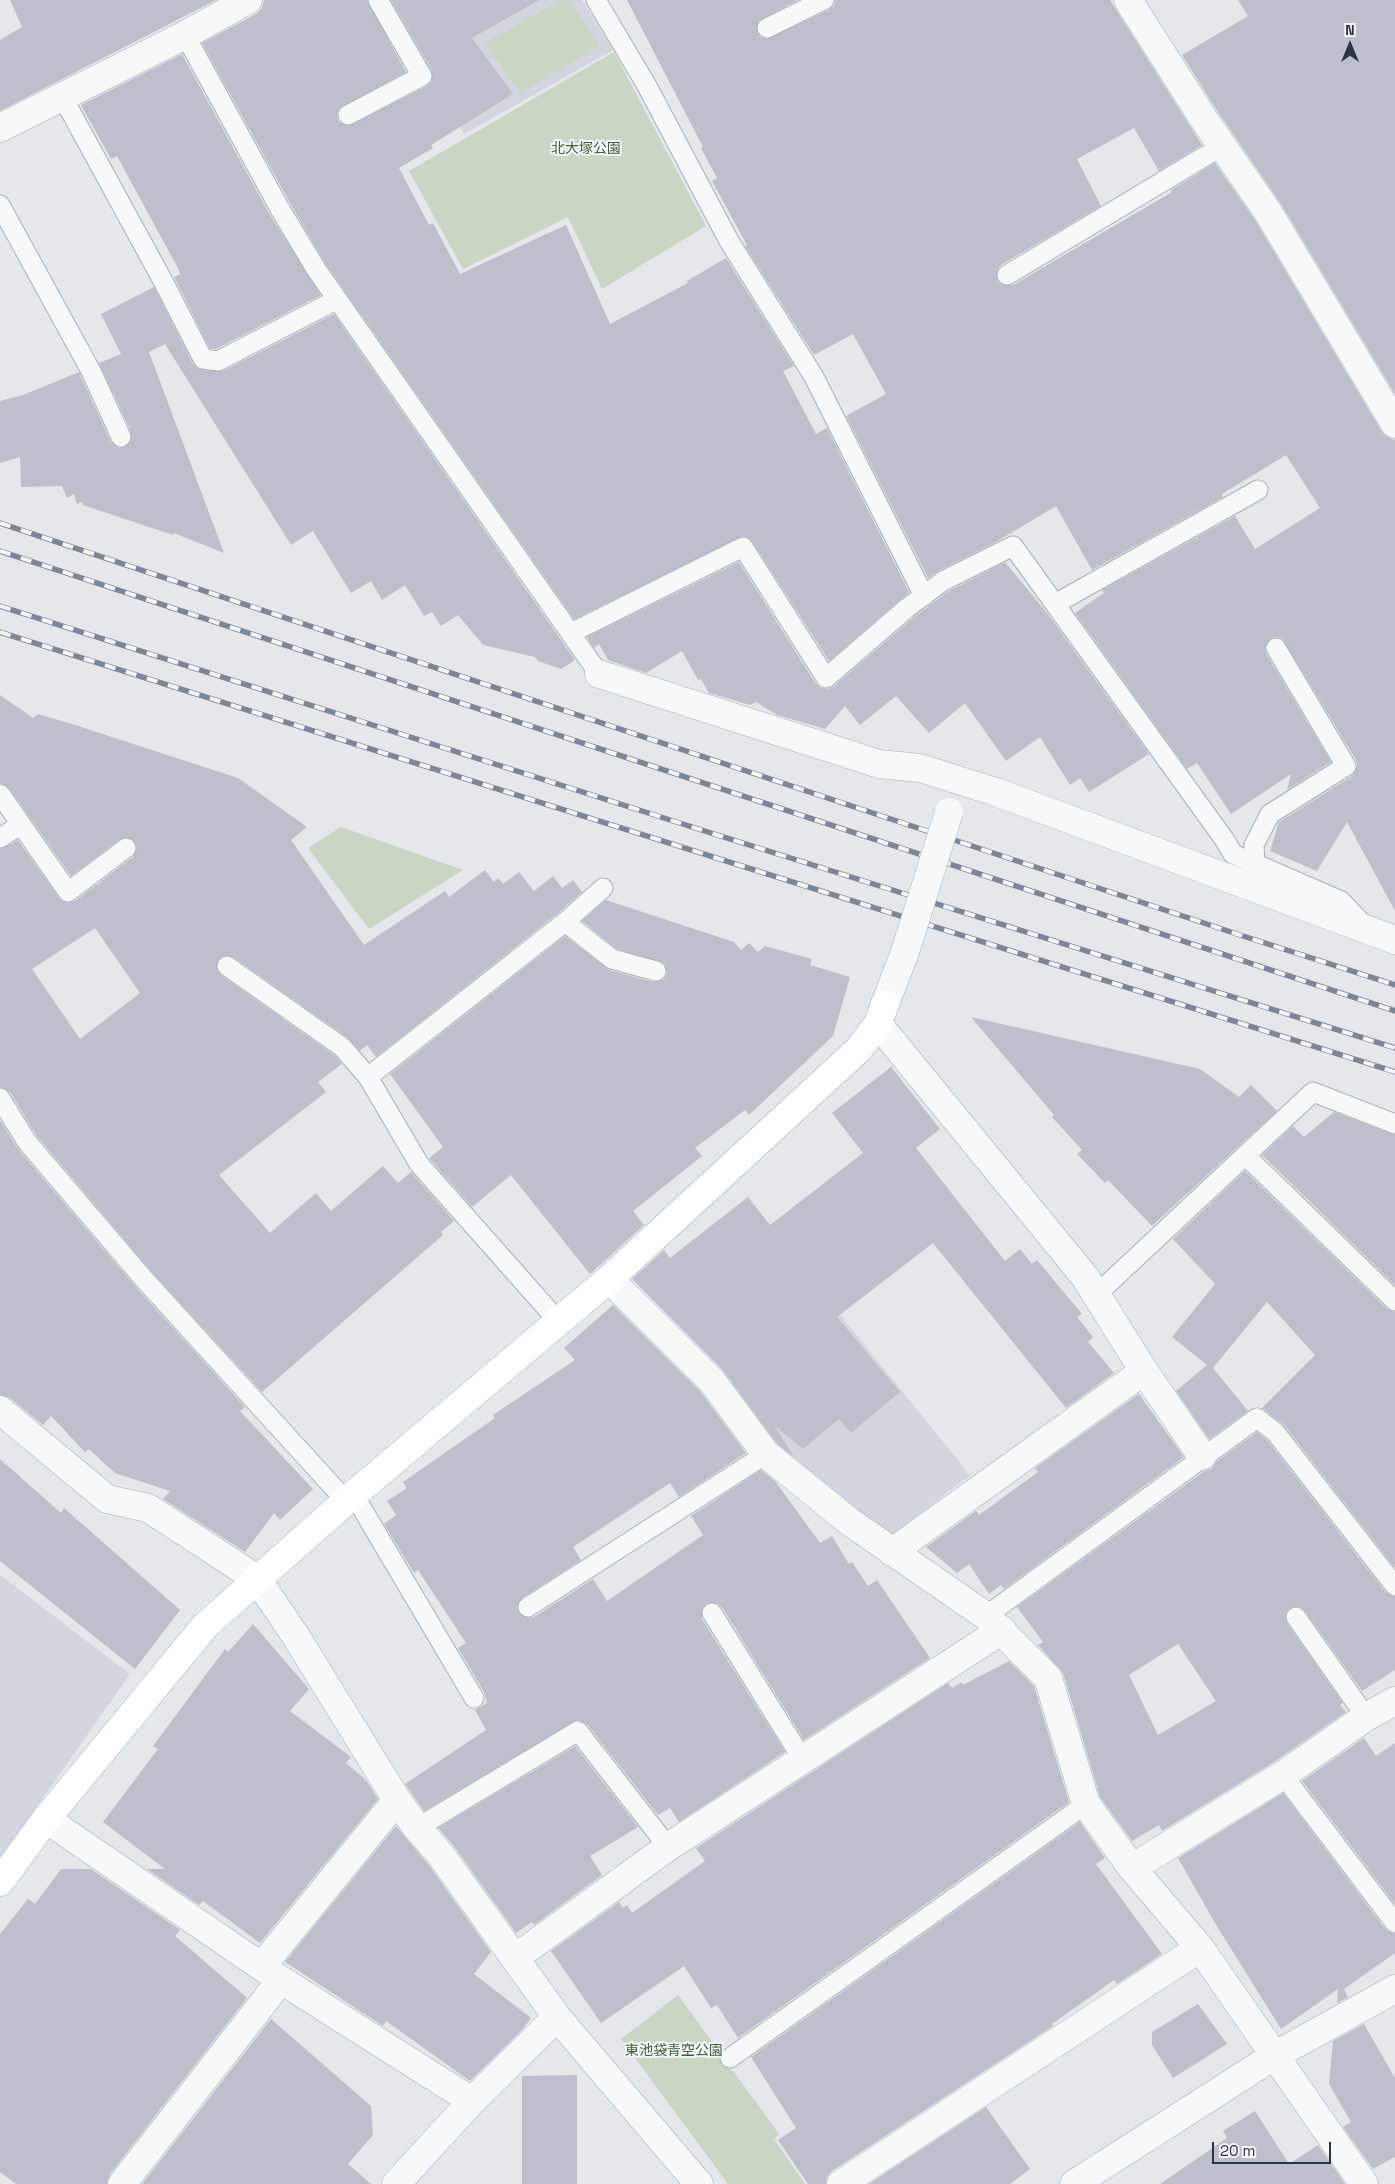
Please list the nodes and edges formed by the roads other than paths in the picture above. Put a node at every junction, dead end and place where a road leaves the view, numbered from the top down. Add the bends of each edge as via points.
1 (248, 0) edge
2 (378, 0) edge
3 (596, 0) edge
4 (824, 0) edge
5 (1128, 0) edge
6 (767, 28) dead end
7 (185, 34) junction
8 (62, 96) junction
9 (348, 115) dead end
10 (0, 128) edge
11 (1222, 146) junction
12 (0, 205) edge
13 (1007, 275) dead end
14 (336, 300) junction
15 (1395, 424) edge
16 (120, 437) dead end
17 (1258, 490) dead end
18 (924, 596) junction
19 (1055, 604) junction
20 (571, 634) junction
21 (1276, 648) dead end
22 (599, 674) joint
23 (960, 780) junction
24 (0, 794) edge
25 (20, 825) junction
26 (0, 838) edge
27 (126, 848) dead end
28 (1255, 865) junction
29 (604, 888) dead end
30 (565, 922) junction
31 (1369, 930) junction
32 (1395, 940) edge
33 (227, 966) dead end
34 (656, 971) dead end
35 (881, 1014) junction
36 (368, 1077) junction
37 (0, 1098) edge
38 (1395, 1124) edge
39 (1246, 1156) junction
40 (609, 1279) junction
41 (1096, 1295) junction
42 (1395, 1301) edge
43 (559, 1322) junction
44 (1144, 1371) junction
45 (0, 1410) edge
46 (766, 1454) junction
47 (1202, 1456) junction
48 (350, 1498) junction
49 (892, 1552) junction
50 (256, 1579) junction
51 (1395, 1586) edge
52 (528, 1607) dead end
53 (712, 1613) dead end
54 (1296, 1617) dead end
55 (994, 1623) junction
56 (474, 1698) dead end
57 (1395, 1701) edge
58 (1366, 1717) junction
59 (803, 1760) junction
60 (1283, 1775) junction
61 (397, 1800) junction
62 (1086, 1804) junction
63 (46, 1819) junction
64 (417, 1828) junction
65 (668, 1847) junction
66 (1132, 1868) junction
67 (0, 1882) edge
68 (1395, 1923) edge
69 (1200, 1948) junction
70 (515, 1958) junction
71 (272, 1973) junction
72 (1395, 1989) edge
73 (556, 2017) junction
74 (1274, 2056) junction
75 (730, 2058) dead end
76 (472, 2101) junction
77 (1086, 2181) edge
78 (122, 2184) edge
79 (396, 2184) edge
80 (699, 2184) edge
81 (841, 2184) edge
82 (1364, 2184) edge

1 - 7 street
2 - 9 lane via 422,76
3 - 18 lane via 647,86 729,241 814,377
4 - 6 lane
5 - 11 street
7 - 8 street
7 - 14 lane via 280,209
8 - 10 street
8 - 14 lane via 203,359 218,362
11 - 13 lane
11 - 15 street via 1268,212
12 - 16 lane via 92,373
14 - 20 lane
17 - 19 lane
18 - 19 lane via 943,581 1012,546
18 - 20 lane via 826,678 743,547
19 - 28 lane via 1233,854
20 - 22 lane
21 - 28 lane via 1346,766 1270,814 1254,845
22 - 23 street via 879,764 920,768
23 - 31 street
23 - 35 street, bridge via 905,952
24 - 25 lane
25 - 26 lane
25 - 27 lane via 68,892
28 - 31 lane via 1341,901
29 - 30 lane
30 - 34 lane via 612,959
30 - 36 lane
31 - 32 street
33 - 36 lane via 342,1047
35 - 40 street via 858,1050
35 - 41 street
36 - 43 lane via 420,1164
37 - 48 lane via 27,1142 137,1270
38 - 39 lane via 1313,1092
39 - 41 lane
39 - 42 lane
40 - 43 street
40 - 46 street via 712,1381
41 - 44 street
43 - 48 street
44 - 47 street
44 - 49 street
45 - 50 street via 107,1499 148,1508
46 - 49 street
46 - 52 lane
47 - 51 lane via 1257,1418 1275,1432
47 - 55 lane
48 - 50 street
48 - 56 lane
49 - 55 street
50 - 61 street via 295,1635
50 - 63 street via 205,1626
53 - 59 lane
54 - 58 lane
55 - 59 street
55 - 62 street via 1048,1678
57 - 58 street
58 - 60 street
59 - 65 street
60 - 66 street
60 - 68 lane
61 - 64 street
61 - 71 street
62 - 66 street
62 - 75 lane
63 - 67 street
63 - 71 street
64 - 65 lane via 578,1731
64 - 70 street via 440,1854
65 - 70 street
66 - 69 street
69 - 74 street
69 - 81 street
70 - 73 street
71 - 76 street
71 - 78 street
72 - 74 street
73 - 76 street
73 - 80 street
74 - 77 street
74 - 82 street
76 - 79 street

